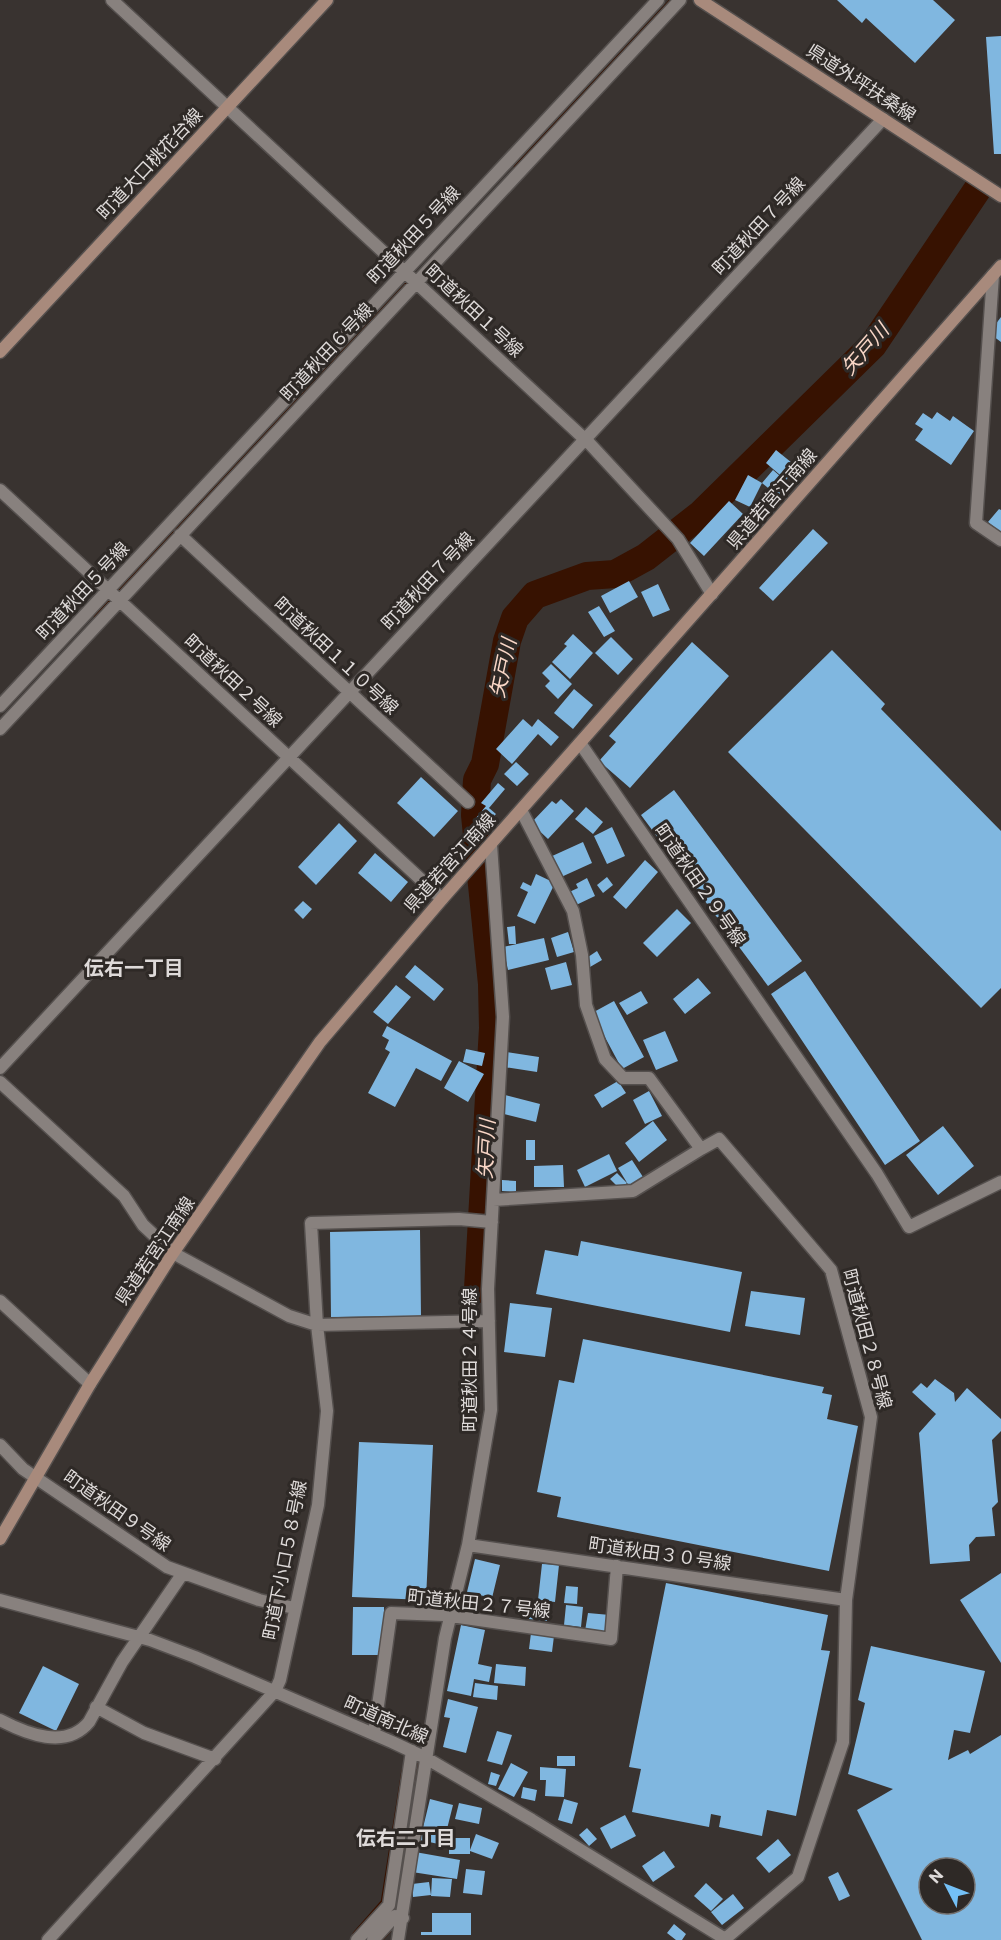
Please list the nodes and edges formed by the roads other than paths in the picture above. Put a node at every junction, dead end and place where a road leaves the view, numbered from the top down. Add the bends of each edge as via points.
1 (112, 0) edge
2 (327, 0) edge
3 (658, 0) edge
4 (680, 0) edge
5 (700, 0) edge
6 (227, 107) junction
7 (883, 120) junction
8 (1001, 196) edge
9 (997, 270) edge
10 (405, 272) junction
11 (416, 282) junction
12 (0, 352) edge
13 (585, 439) junction
14 (0, 490) edge
15 (180, 535) junction
16 (1001, 540) edge
17 (108, 590) junction
18 (712, 594) junction
19 (120, 601) junction
20 (349, 692) junction
21 (0, 706) edge
22 (0, 729) edge
23 (580, 743) junction
24 (288, 757) junction
25 (468, 802) dead end
26 (521, 810) junction
27 (490, 845) junction
28 (442, 899) junction
29 (0, 1068) edge
30 (0, 1082) edge
31 (701, 1149) junction
32 (1001, 1182) edge
33 (494, 1200) junction
34 (492, 1222) junction
35 (173, 1253) junction
36 (0, 1301) edge
37 (489, 1321) junction
38 (317, 1325) junction
39 (90, 1384) junction
40 (0, 1445) edge
41 (35, 1476) junction
42 (0, 1539) edge
43 (468, 1545) junction
44 (617, 1566) junction
45 (183, 1573) junction
46 (0, 1600) edge
47 (846, 1600) junction
48 (294, 1608) junction
49 (451, 1617) junction
50 (138, 1637) junction
51 (275, 1690) junction
52 (96, 1707) junction
53 (0, 1720) edge
54 (374, 1734) junction
55 (412, 1751) junction
56 (426, 1758) junction
57 (215, 1759) junction
58 (403, 1918) junction
59 (48, 1940) edge
60 (357, 1940) edge
61 (373, 1940) edge
62 (398, 1940) edge
63 (726, 1940) edge

1 - 6 street, 町道秋田１号線
2 - 6 main road, 町道大口桃花台線
3 - 10 street, 町道秋田５号線
4 - 11 street, 町道秋田６号線
5 - 7 main road, 県道外坪扶桑線
6 - 10 street, 町道秋田１号線
6 - 12 main road, 町道大口桃花台線
7 - 8 main road, 県道外坪扶桑線
7 - 13 street, 町道秋田７号線
9 - 16 street via 976,522
9 - 18 main road, 県道若宮江南線
10 - 11 street, 町道秋田１号線
10 - 17 street, 町道秋田５号線
11 - 13 street, 町道秋田１号線
11 - 15 street, 町道秋田６号線
13 - 18 street, 町道秋田１号線 via 678,539
13 - 20 street, 町道秋田７号線
14 - 17 street, 町道秋田２号線
15 - 19 street, 町道秋田６号線
15 - 20 street, 町道秋田１１０号線
17 - 19 street, 町道秋田２号線
17 - 21 street, 町道秋田５号線
18 - 23 main road, 県道若宮江南線
19 - 22 street, 町道秋田６号線
19 - 24 street, 町道秋田２号線
20 - 24 street, 町道秋田７号線
20 - 25 street, 町道秋田１１０号線
23 - 26 main road, 県道若宮江南線
23 - 32 street, 町道秋田２９号線 via 877,1174 909,1227
24 - 28 street, 町道秋田２号線
24 - 29 street, 町道秋田７号線
26 - 27 main road, 県道若宮江南線
26 - 31 street via 573,911 586,1005 605,1059 623,1078 649,1078
27 - 28 main road, 県道若宮江南線
27 - 33 street, 町道秋田２４号線 via 502,1017
28 - 35 main road, 県道若宮江南線 via 320,1042
30 - 35 street via 124,1196 143,1225
31 - 33 street via 633,1191
31 - 47 street, 町道秋田２８号線 via 719,1138 831,1270 871,1417
33 - 34 street, 町道秋田２４号線
34 - 37 street, 町道秋田２４号線
34 - 38 street, 町道下小口５８号線 via 311,1223
35 - 38 street via 289,1316
35 - 39 main road, 県道若宮江南線
36 - 39 street
37 - 38 street
37 - 43 street, 町道秋田２４号線 via 491,1410
38 - 48 street, 町道下小口５８号線 via 327,1411 318,1505
39 - 41 main road, 県道若宮江南線
40 - 41 street, 町道秋田９号線
41 - 42 main road, 県道若宮江南線
41 - 45 street, 町道秋田９号線 via 167,1568
43 - 44 street, 町道秋田３０号線
43 - 49 street, 町道秋田２４号線
44 - 47 street, 町道秋田３０号線
44 - 49 street, 町道秋田２７号線 via 611,1639
45 - 48 street, 町道秋田９号線
45 - 50 street
46 - 50 street, 町道南北線
47 - 63 street, 町道秋田２８号線 via 843,1742 798,1877
48 - 51 street, 町道下小口５８号線
49 - 54 street, 町道秋田２７号線 via 391,1613
49 - 56 street, 町道秋田２４号線
50 - 51 street, 町道南北線
50 - 52 street
51 - 54 street, 町道南北線
51 - 57 street, 町道下小口５８号線
52 - 53 street via 86,1726 65,1738 31,1733
52 - 57 street via 144,1733
54 - 55 street, 町道南北線
55 - 56 street, 町道南北線
55 - 60 street via 389,1905
56 - 58 street, 町道秋田２４号線
56 - 63 street, 町道南北線
57 - 59 street, 町道下小口５８号線
58 - 61 street via 395,1916
58 - 62 street, 町道秋田２４号線

